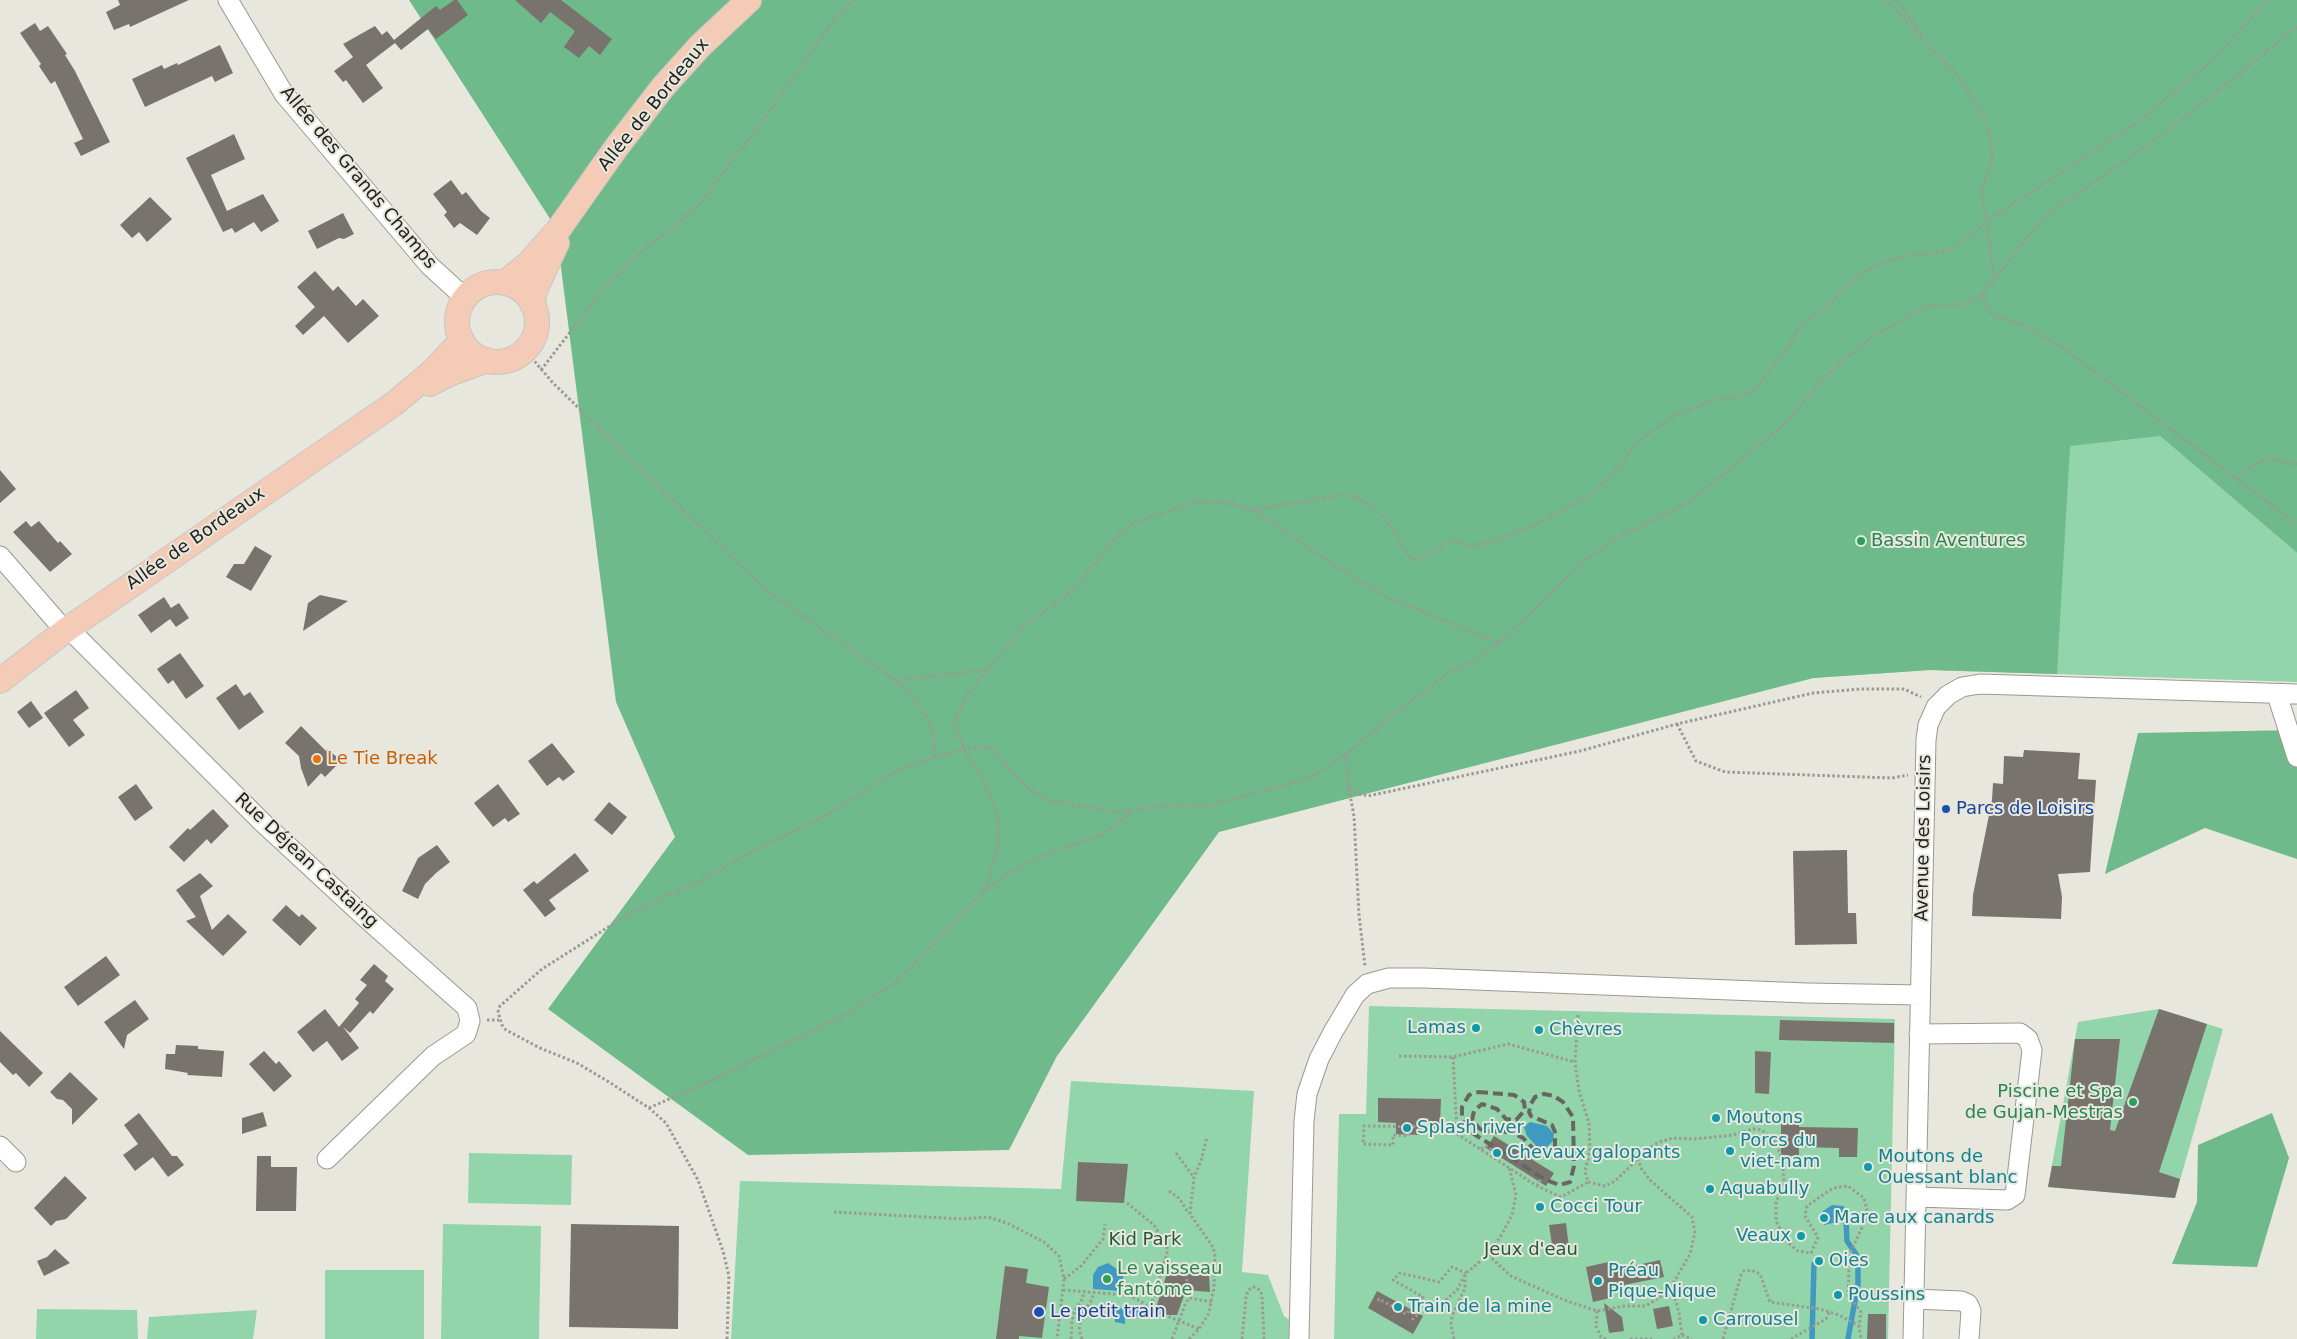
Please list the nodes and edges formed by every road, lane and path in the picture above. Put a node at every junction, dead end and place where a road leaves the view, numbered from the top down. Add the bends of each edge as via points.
1 (228, 0) edge
2 (749, 0) edge
3 (853, 0) edge
4 (1886, 0) edge
5 (1897, 0) edge
6 (2268, 0) edge
7 (2297, 27) edge
8 (1926, 43) junction
9 (584, 193) junction
10 (1987, 221) junction
11 (1994, 280) junction
12 (505, 282) junction
13 (1983, 294) junction
14 (465, 298) junction
15 (532, 304) junction
16 (462, 340) junction
17 (525, 350) junction
18 (487, 360) junction
19 (541, 370) junction
20 (395, 403) junction
21 (2297, 464) edge
22 (2238, 479) junction
23 (1254, 510) junction
24 (2297, 524) edge
25 (0, 556) edge
26 (66, 630) junction
27 (1499, 644) junction
28 (988, 670) junction
29 (894, 680) junction
30 (0, 681) edge
31 (2288, 694) edge
32 (1936, 707) junction
33 (1677, 724) junction
34 (964, 749) junction
35 (1346, 754) junction
36 (934, 757) junction
37 (2297, 757) edge
38 (1926, 772) junction
39 (1348, 784) junction
40 (1133, 810) junction
41 (984, 892) junction
42 (1367, 984) junction
43 (1920, 995) junction
44 (1578, 1015) dead end
45 (1919, 1034) junction
46 (1399, 1056) dead end
47 (1453, 1057) junction
48 (1575, 1062) junction
49 (649, 1108) junction
50 (1422, 1126) junction
51 (1420, 1132) dead end
52 (1408, 1133) dead end
53 (1457, 1134) junction
54 (1207, 1137) dead end
55 (0, 1146) edge
56 (1481, 1149) junction
57 (1496, 1150) dead end
58 (1176, 1153) dead end
59 (327, 1158) dead end
60 (1638, 1159) junction
61 (16, 1162) dead end
62 (1509, 1167) junction
63 (1194, 1177) junction
64 (1542, 1178) dead end
65 (1588, 1182) junction
66 (1537, 1186) junction
67 (1170, 1191) dead end
68 (1917, 1197) junction
69 (1127, 1203) dead end
70 (834, 1212) dead end
71 (1190, 1214) junction
72 (1105, 1224) dead end
73 (1488, 1255) junction
74 (1466, 1273) junction
75 (1186, 1274) dead end
76 (1064, 1280) junction
77 (1063, 1290) junction
78 (1083, 1292) junction
79 (1094, 1292) junction
80 (1668, 1292) junction
81 (1189, 1298) junction
82 (1914, 1299) junction
83 (1378, 1301) dead end
84 (1212, 1302) junction
85 (1412, 1308) junction
86 (1150, 1309) junction
87 (1597, 1311) junction
88 (1420, 1312) junction
89 (1829, 1312) junction
90 (1412, 1320) dead end
91 (1179, 1322) junction
92 (1859, 1326) junction
93 (1199, 1329) junction
94 (1682, 1335) junction
95 (1603, 1338) edge
96 (728, 1339) edge
97 (1057, 1339) edge
98 (1071, 1339) edge
99 (1082, 1339) edge
100 (1172, 1339) edge
101 (1189, 1339) edge
102 (1242, 1339) edge
103 (1264, 1339) edge
104 (1299, 1339) edge
105 (1454, 1339) edge
106 (1630, 1339) edge
107 (1652, 1339) edge
108 (1674, 1339) edge
109 (1692, 1339) edge
110 (1723, 1339) edge
111 (1791, 1339) edge
112 (1861, 1339) edge
113 (1913, 1339) edge
114 (1969, 1339) edge

1 - 14 street, Allée des Grands Champs via 284,94 430,266
2 - 9 main road, Allée de Bordeaux via 700,46 664,88
3 - 19 path via 833,21 697,207 604,288
4 - 8 path
5 - 8 path
6 - 10 path via 2206,67 2135,124
7 - 11 path via 2169,130 2045,216
8 - 10 path via 1957,75 1986,120 1992,159 1981,192
9 - 12 main road, Allée de Bordeaux via 537,254
9 - 15 main road, Allée de Bordeaux via 551,255
10 - 11 path
10 - 23 path via 1948,251 1911,255 1878,264 1858,276 1834,300 1800,326 1787,349 1750,392 1702,404 1675,415 1640,440 1592,494 1510,536 1469,546 1454,540 1419,560 1412,559 1404,550 1381,513 1357,497 1341,495
11 - 13 path
12 - 14 main road via 478,287
12 - 15 main road via 518,287
13 - 22 path via 1990,313 2025,326 2058,344
13 - 27 path via 1961,305 1924,308 1874,336 1847,356 1786,423 1688,502 1623,535 1588,559
14 - 16 main road via 459,311 458,326
15 - 17 main road via 537,325 534,338
16 - 18 main road via 474,355
16 - 20 main road, Allée de Bordeaux via 433,372
17 - 18 main road via 508,361
17 - 19 path
18 - 20 main road, Allée de Bordeaux via 449,374
19 - 29 path via 753,578
20 - 26 main road, Allée de Bordeaux
21 - 22 path via 2272,459 2261,461
22 - 24 path
23 - 27 path via 1385,596
23 - 28 path via 1229,503 1198,502 1133,523 1118,535 1081,582 1021,628
25 - 26 street, Rue Déjean Castaing
26 - 30 main road, Allée de Bordeaux
26 - 59 street, Rue Déjean Castaing via 75,634 262,822 467,1008 470,1021 466,1034 433,1056
27 - 35 path via 1450,672
28 - 29 path
28 - 34 path via 965,697 954,724
29 - 36 path via 905,687 930,722
31 - 32 street via 1980,684 1962,687
31 - 37 street via 2279,701
32 - 33 path via 1904,689 1861,689 1813,693
32 - 38 street, Avenue des Loisirs via 1928,725
33 - 38 path via 1696,761 1725,772 1892,778
33 - 39 path via 1580,751 1368,796 1358,794
34 - 36 path
34 - 40 path via 986,747 992,750 1027,787 1046,800 1116,812
34 - 41 path via 980,774 997,812 997,850
35 - 39 path
35 - 40 path via 1311,777 1230,801
36 - 49 path via 896,771 826,816 756,848 699,882 621,919 542,969 500,1006 499,1020 506,1030 576,1064
38 - 43 street, Avenue des Loisirs
39 - 42 path via 1354,816 1359,915
40 - 41 path via 1104,834 1032,860
41 - 49 path via 896,982 849,1012
42 - 43 street via 1389,978 1424,978
42 - 104 street via 1355,995 1333,1032 1307,1094
43 - 45 street, Avenue des Loisirs
44 - 48 path
45 - 68 street, Avenue des Loisirs
45 - 68 street via 2020,1033 2028,1039 2032,1050 2015,1195 2006,1200
46 - 47 path
47 - 48 path via 1508,1044
47 - 53 path
48 - 65 path via 1579,1091 1590,1123 1590,1151 1585,1171
49 - 96 path via 666,1123 682,1148 712,1215 728,1276
50 - 51 path
50 - 52 path via 1364,1126 1363,1144 1393,1145 1393,1135 1408,1136
50 - 53 path via 1441,1127
53 - 56 path
54 - 63 path
55 - 61 street
56 - 57 path via 1485,1146
56 - 62 path
58 - 63 path
60 - 65 path via 1606,1186
60 - 80 path via 1650,1180 1692,1217 1695,1234 1690,1254
60 - 92 path via 1659,1142 1674,1138 1692,1139 1762,1130 1775,1141 1782,1158 1784,1182 1776,1203 1776,1221 1787,1242 1798,1251 1811,1253 1818,1238 1805,1216 1807,1206 1838,1187 1848,1186 1864,1198 1868,1214 1850,1254 1849,1268 1848,1295 1861,1312
62 - 66 path
62 - 73 path via 1516,1195 1512,1215
63 - 71 path
64 - 66 path
65 - 66 path via 1560,1197
67 - 71 path
68 - 82 street, Avenue des Loisirs
69 - 86 path via 1154,1225 1167,1246
70 - 76 path via 962,1219 988,1217 1044,1242 1059,1256
71 - 84 path via 1214,1247
72 - 76 path via 1103,1239
73 - 74 path
73 - 87 path via 1511,1276
74 - 85 path via 1452,1267 1440,1282 1400,1274 1393,1280 1423,1297
74 - 88 path via 1457,1290 1440,1305
74 - 105 path via 1465,1288 1452,1316
75 - 81 path
76 - 77 path
77 - 78 path
77 - 97 path
78 - 79 path
78 - 98 path via 1072,1320
79 - 86 path via 1126,1295 1141,1300
79 - 99 path via 1082,1314
80 - 87 path via 1646,1306
80 - 94 path via 1674,1295
81 - 84 path
81 - 91 path
82 - 113 street, Avenue des Loisirs
82 - 114 street via 1968,1304 1971,1311
83 - 85 path via 1406,1314
84 - 93 path
85 - 88 path
86 - 91 path
87 - 95 path via 1596,1326
88 - 90 path
89 - 92 path
89 - 110 path via 1770,1302 1760,1274 1744,1271
89 - 111 path via 1826,1319
91 - 93 path
91 - 100 path
92 - 112 path
93 - 101 path
94 - 108 path
94 - 109 path
102 - 103 path via 1246,1298 1248,1290 1254,1287 1262,1295
106 - 107 path

